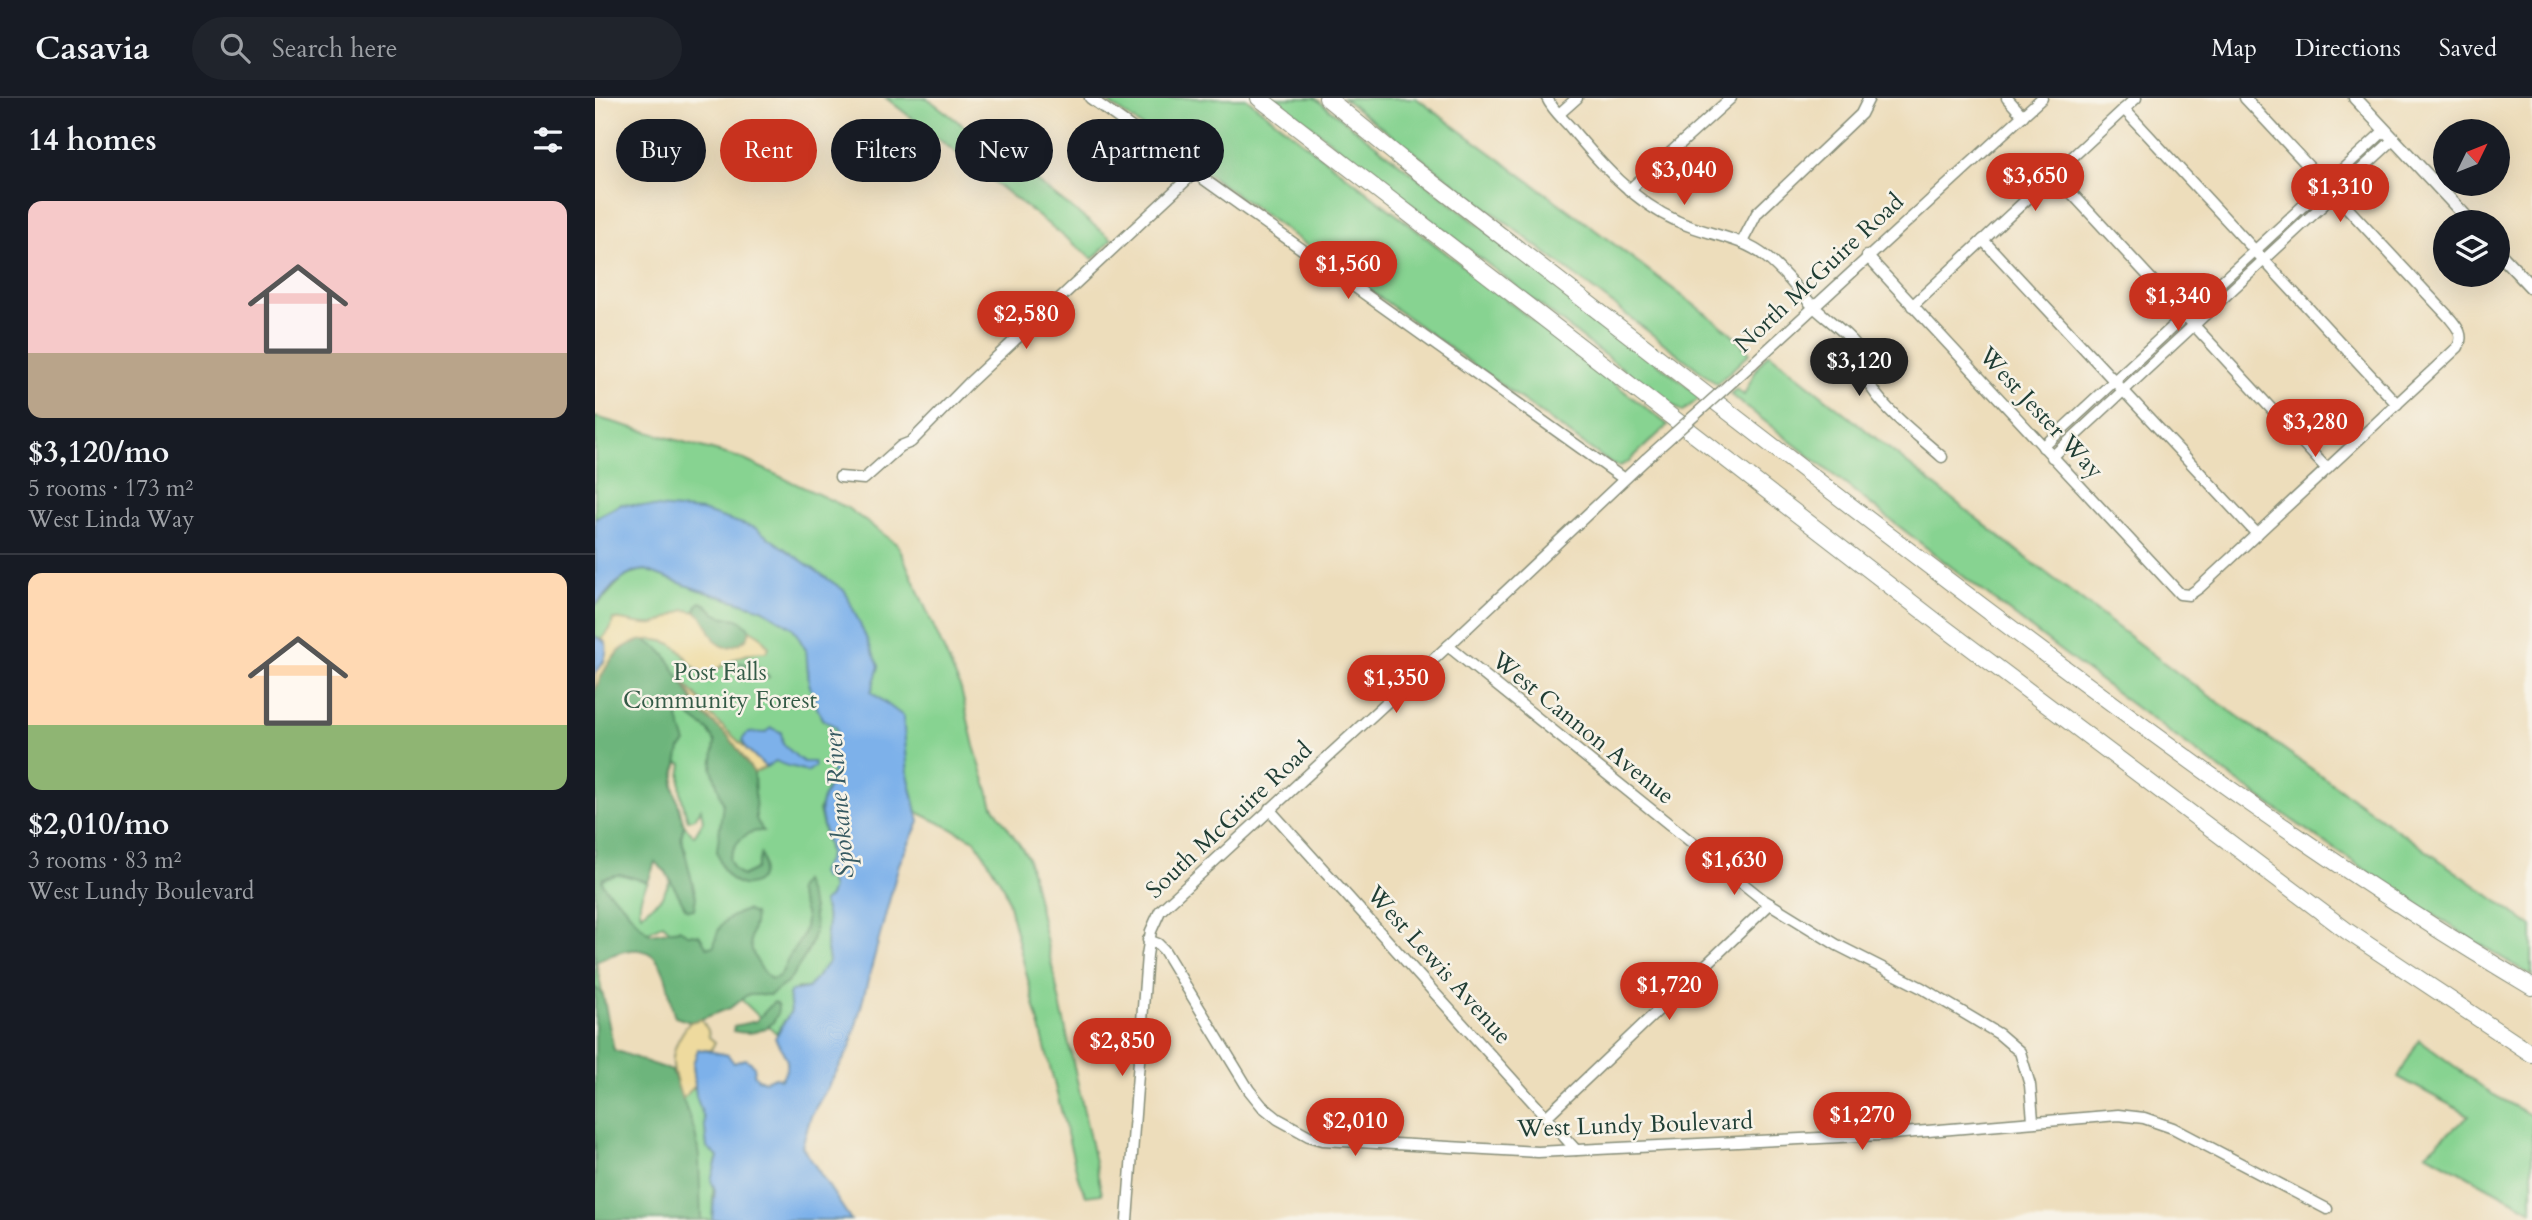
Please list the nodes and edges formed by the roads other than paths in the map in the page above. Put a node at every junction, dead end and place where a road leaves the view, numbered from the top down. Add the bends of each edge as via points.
1 (1090, 98) edge
2 (1259, 98) edge
3 (1327, 98) edge
4 (1547, 98) edge
5 (1577, 98) edge
6 (1731, 98) edge
7 (1869, 98) edge
8 (2007, 98) edge
9 (2042, 98) edge
10 (2136, 98) edge
11 (2245, 98) edge
12 (2355, 98) edge
13 (2125, 109) junction
14 (1559, 114) junction
15 (2023, 116) junction
16 (1120, 119) edge
17 (2390, 134) junction
18 (2054, 174) junction
19 (1184, 182) edge
20 (1209, 182) edge
21 (2325, 185) junction
22 (1629, 190) junction
23 (2335, 195) junction
24 (2460, 210) edge
25 (1983, 240) junction
26 (1742, 242) junction
27 (2254, 251) junction
28 (1867, 257) junction
29 (2263, 262) junction
30 (2510, 265) edge
31 (2532, 288) edge
32 (1814, 306) junction
33 (1912, 306) junction
34 (2184, 317) junction
35 (2193, 326) junction
36 (2118, 386) junction
37 (2397, 404) junction
38 (2043, 447) junction
39 (1942, 457) dead end
40 (2052, 457) junction
41 (2327, 469) junction
42 (840, 478) dead end
43 (1624, 479) junction
44 (2257, 534) junction
45 (1448, 646) junction
46 (1269, 809) junction
47 (1770, 904) junction
48 (1149, 940) junction
49 (2532, 987) edge
50 (2532, 1054) edge
51 (1547, 1116) junction
52 (2033, 1121) junction
53 (1576, 1150) junction
54 (2327, 1209) dead end
55 (1127, 1220) edge

1 - 16 street
2 - 50 highway via 1942,626 2347,931
3 - 49 highway via 2174,751 2341,868
4 - 14 street
5 - 14 street
6 - 22 street
7 - 26 street via 1860,114 1757,213
8 - 15 street
9 - 15 street, North McGuire Road
10 - 13 street
11 - 21 street
12 - 17 main road
13 - 18 street
13 - 27 street
14 - 22 street
15 - 28 street, North McGuire Road
17 - 21 street
17 - 23 street
17 - 24 main road
18 - 25 street
18 - 34 street
19 - 42 street via 911,442 864,479
20 - 43 street
21 - 23 street
21 - 27 street
22 - 26 street via 1677,221
23 - 29 street
23 - 37 street via 2458,328 2458,347
25 - 33 street
25 - 36 street
26 - 32 street via 1765,256
27 - 29 street
27 - 34 street
28 - 32 street, North McGuire Road
28 - 33 street, West Jester Way
29 - 35 street
29 - 37 street
30 - 31 main road
32 - 39 street via 1864,355 1869,383 1880,399
32 - 43 street, North McGuire Road, bridge
33 - 38 street, West Jester Way
34 - 35 street
34 - 36 street
35 - 36 street
35 - 41 street
36 - 38 street
36 - 40 street
36 - 44 street
37 - 41 street
38 - 40 street, West Jester Way
40 - 44 street, West Jester Way via 2185,596
41 - 44 street
43 - 45 street, South McGuire Road
45 - 46 street, South McGuire Road
45 - 47 street, West Cannon Avenue
46 - 48 street, South McGuire Road via 1160,911
46 - 51 street, West Lewis Avenue
47 - 51 street
47 - 52 street, West Cannon Avenue via 1999,1034 2020,1052 2030,1085
48 - 53 street, West Lundy Boulevard via 1165,953 1255,1098 1309,1136 1333,1142 1538,1153
48 - 55 street, South McGuire Road
51 - 53 street, West Lewis Avenue
52 - 53 street, West Lundy Boulevard via 1880,1135
52 - 54 street, West Lundy Boulevard via 2118,1115 2144,1118 2173,1128

